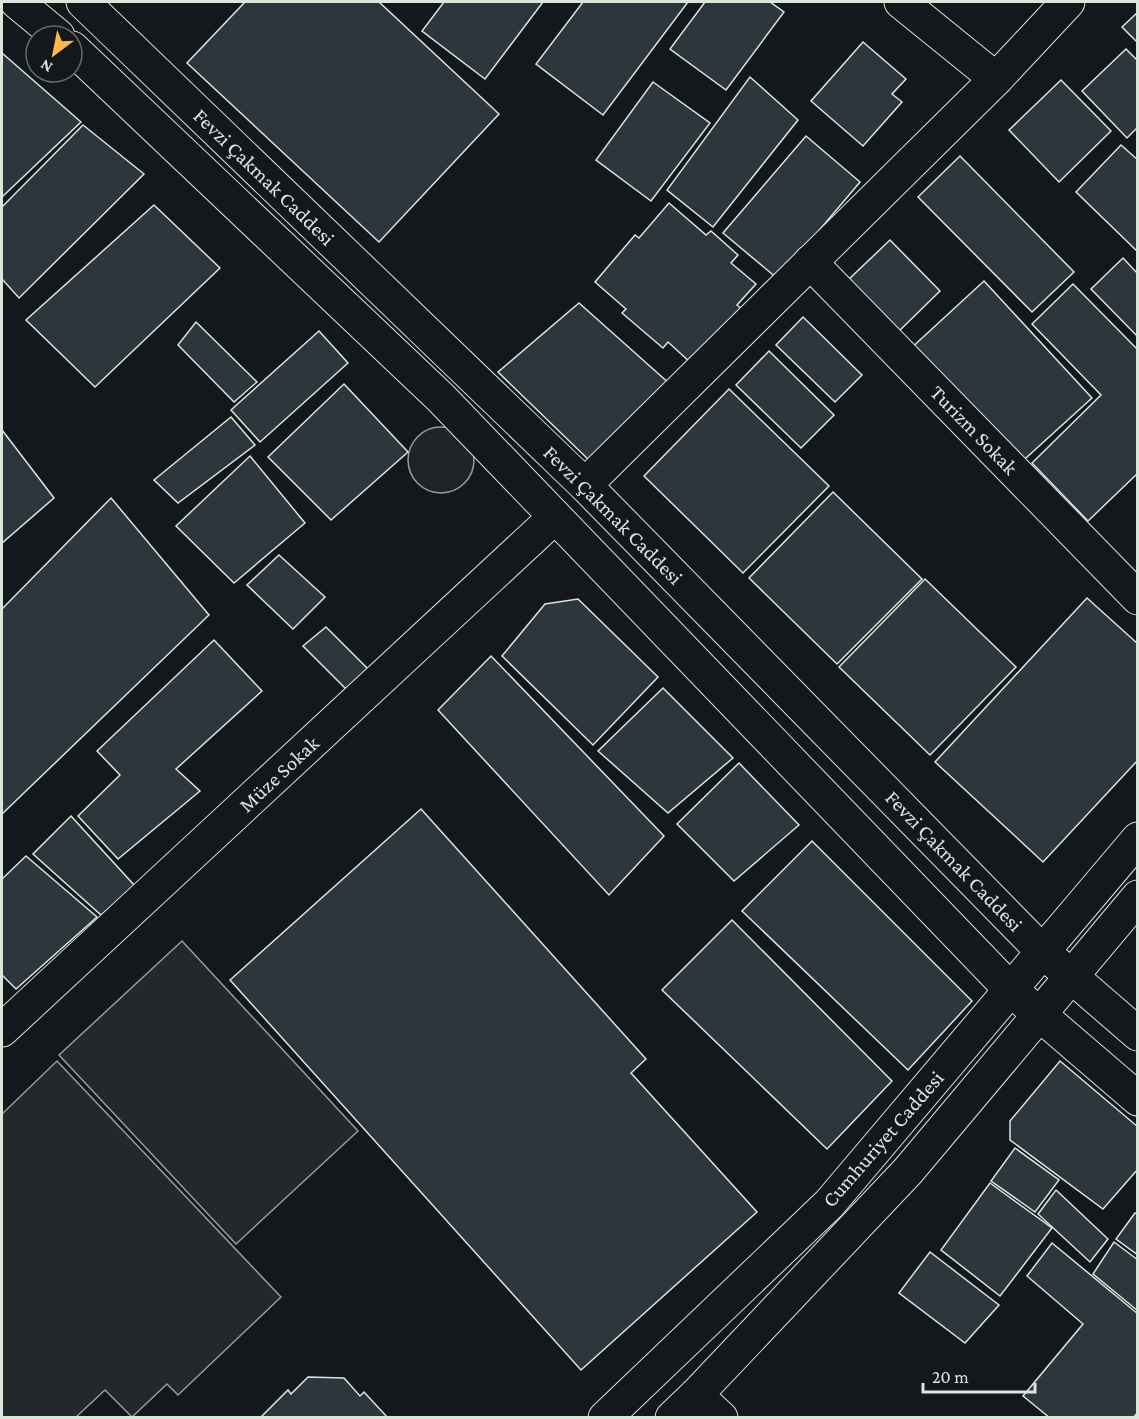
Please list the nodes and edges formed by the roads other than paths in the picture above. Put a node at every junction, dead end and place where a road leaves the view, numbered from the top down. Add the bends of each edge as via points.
1 (17, 2) edge
2 (83, 2) edge
3 (901, 2) edge
4 (1068, 2) edge
5 (44, 24) edge
6 (84, 59) edge
7 (996, 79) junction
8 (810, 262) junction
9 (585, 485) junction
10 (555, 517) junction
11 (1137, 597) edge
12 (1137, 839) edge
13 (1137, 897) edge
14 (1042, 951) junction
15 (1071, 976) junction
16 (1010, 989) junction
17 (1039, 1015) junction
18 (2, 1029) edge
19 (1137, 1034) edge
20 (1137, 1099) edge
21 (696, 1395) junction
22 (605, 1418) edge
23 (672, 1418) edge
24 (721, 1418) edge

1 - 5 main road
2 - 9 main road, Fevzi Çakmak Caddesi
3 - 7 main road
4 - 7 main road
6 - 10 main road, Fevzi Çakmak Caddesi via 441,398
7 - 8 main road
8 - 9 main road
8 - 11 main road, Turizm Sokak
9 - 14 main road, Fevzi Çakmak Caddesi
10 - 16 main road, Fevzi Çakmak Caddesi
10 - 18 main road, Müze Sokak
12 - 14 main road, Cumhuriyet Caddesi
13 - 15 main road, Cumhuriyet Caddesi
14 - 15 main road, Fevzi Çakmak Caddesi
14 - 16 main road, Cumhuriyet Caddesi
15 - 17 main road, Cumhuriyet Caddesi
15 - 19 main road, Fevzi Çakmak Caddesi
16 - 17 main road, Fevzi Çakmak Caddesi
16 - 22 main road, Cumhuriyet Caddesi via 829,1204
17 - 20 main road, Fevzi Çakmak Caddesi
17 - 21 main road, Cumhuriyet Caddesi via 908,1171
21 - 23 main road, Cumhuriyet Caddesi
21 - 24 main road

